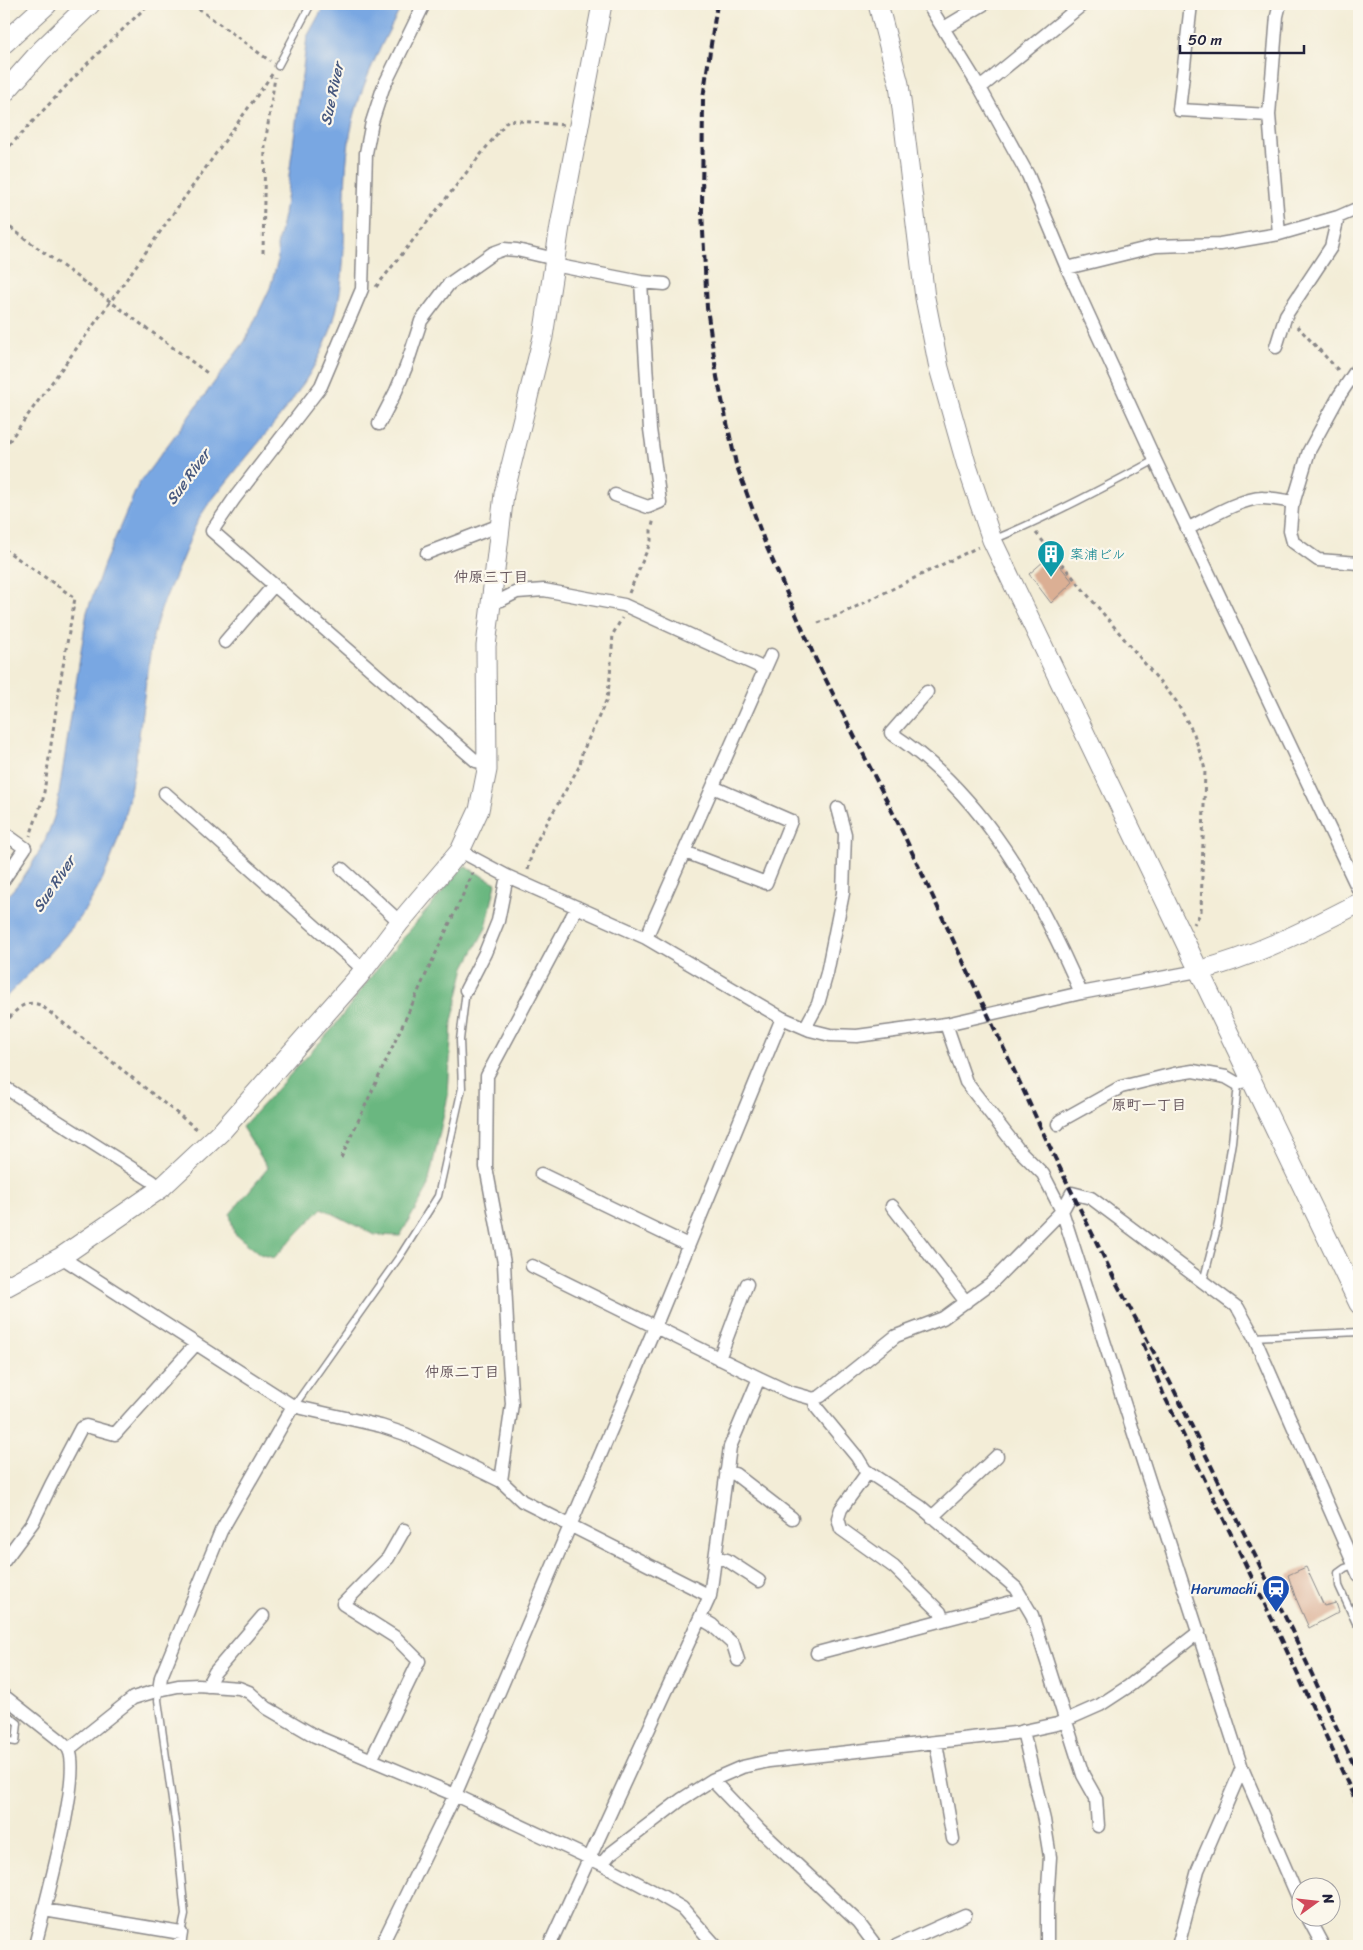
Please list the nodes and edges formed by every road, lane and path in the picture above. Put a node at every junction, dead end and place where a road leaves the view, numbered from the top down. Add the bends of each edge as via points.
1 (47, 4) edge
2 (90, 4) edge
3 (149, 4) edge
4 (192, 4) edge
5 (310, 4) edge
6 (424, 4) edge
7 (602, 4) edge
8 (878, 4) edge
9 (928, 4) edge
10 (984, 4) edge
11 (1083, 4) edge
12 (1190, 4) edge
13 (1280, 4) edge
14 (944, 28) junction
15 (4, 43) edge
16 (278, 66) junction
17 (980, 88) junction
18 (4, 93) edge
19 (1269, 115) junction
20 (579, 127) junction
21 (4, 152) edge
22 (1359, 211) edge
23 (1338, 217) junction
24 (4, 224) edge
25 (1279, 234) junction
26 (263, 253) dead end
27 (554, 262) junction
28 (1067, 268) junction
29 (641, 282) junction
30 (666, 284) dead end
31 (360, 294) junction
32 (111, 301) junction
33 (1286, 315) junction
34 (1276, 347) dead end
35 (1359, 366) edge
36 (210, 375) dead end
37 (1349, 382) junction
38 (379, 424) dead end
39 (4, 448) edge
40 (1155, 460) junction
41 (615, 495) dead end
42 (660, 502) junction
43 (1294, 502) junction
44 (500, 525) junction
45 (1030, 525) junction
46 (1187, 529) junction
47 (992, 540) junction
48 (4, 549) edge
49 (427, 554) dead end
50 (1359, 563) edge
51 (274, 585) junction
52 (491, 601) junction
53 (624, 606) junction
54 (818, 623) dead end
55 (225, 642) dead end
56 (771, 655) dead end
57 (765, 669) junction
58 (926, 692) dead end
59 (487, 764) junction
60 (713, 787) junction
61 (165, 793) dead end
62 (838, 808) dead end
63 (4, 833) edge
64 (26, 848) junction
65 (460, 851) junction
66 (685, 852) junction
67 (479, 861) junction
68 (342, 869) dead end
69 (508, 876) junction
70 (4, 879) edge
71 (524, 883) junction
72 (1359, 891) edge
73 (1359, 903) edge
74 (577, 907) junction
75 (400, 922) junction
76 (1181, 935) junction
77 (646, 938) junction
78 (364, 970) junction
79 (1198, 970) junction
80 (466, 990) joint
81 (1081, 992) junction
82 (782, 1018) junction
83 (4, 1024) edge
84 (946, 1024) junction
85 (805, 1028) junction
86 (1244, 1080) junction
87 (4, 1087) edge
88 (1058, 1124) dead end
89 (211, 1141) junction
90 (341, 1158) dead end
91 (541, 1174) dead end
92 (160, 1189) junction
93 (892, 1206) dead end
94 (1062, 1211) junction
95 (688, 1245) junction
96 (62, 1257) junction
97 (532, 1266) dead end
98 (1204, 1282) junction
99 (747, 1284) dead end
100 (4, 1288) edge
101 (966, 1302) junction
102 (1359, 1304) edge
103 (655, 1327) junction
104 (1359, 1332) edge
105 (1254, 1338) junction
106 (196, 1344) junction
107 (719, 1360) junction
108 (759, 1378) junction
109 (814, 1399) junction
110 (293, 1406) junction
111 (997, 1456) dead end
112 (726, 1472) junction
113 (868, 1472) junction
114 (500, 1481) junction
115 (932, 1517) junction
116 (792, 1518) dead end
117 (570, 1526) junction
118 (404, 1530) dead end
119 (715, 1556) junction
120 (4, 1561) edge
121 (1357, 1570) edge
122 (759, 1581) dead end
123 (710, 1596) junction
124 (1023, 1599) junction
125 (263, 1616) dead end
126 (700, 1618) junction
127 (942, 1620) junction
128 (1359, 1624) edge
129 (1199, 1632) junction
130 (817, 1653) dead end
131 (738, 1660) dead end
132 (207, 1686) junction
133 (159, 1690) junction
134 (4, 1696) edge
135 (4, 1712) edge
136 (1065, 1721) junction
137 (1023, 1731) junction
138 (4, 1740) edge
139 (936, 1743) junction
140 (69, 1749) junction
141 (371, 1760) junction
142 (1242, 1768) junction
143 (712, 1780) junction
144 (455, 1796) junction
145 (1098, 1826) dead end
146 (953, 1839) dead end
147 (589, 1859) junction
148 (602, 1864) junction
149 (1290, 1879) edge
150 (44, 1910) junction
151 (966, 1915) dead end
152 (1313, 1928) edge
153 (182, 1933) junction
154 (35, 1946) edge
155 (179, 1946) edge
156 (381, 1946) edge
157 (548, 1946) edge
158 (716, 1946) edge
159 (876, 1946) edge
160 (896, 1946) edge
161 (1047, 1946) edge
162 (1178, 1946) edge
163 (1323, 1946) edge

1 - 15 main road
2 - 18 main road via 42,50
3 - 21 path
4 - 16 path
5 - 16 lane
6 - 31 street via 383,88 372,122 366,153
7 - 20 street
8 - 47 street via 898,84 925,298 964,455
9 - 14 street
10 - 14 street
11 - 17 street
12 - 19 street via 1179,110
13 - 19 street
14 - 17 street
16 - 26 path via 265,145
16 - 32 path
17 - 28 street via 1028,175
19 - 25 street
20 - 27 street
20 - 31 path via 508,120 374,289
22 - 23 street
23 - 25 street
23 - 33 street via 1331,247
24 - 32 path
25 - 28 street via 1220,244 1156,246
27 - 29 street
27 - 38 street via 504,249 448,284 421,321 399,383
27 - 44 street via 543,337 504,494
28 - 40 street
29 - 30 street
29 - 42 street via 650,429
31 - 51 street via 321,386 212,531
32 - 36 path
32 - 39 path
33 - 34 street
33 - 37 path
35 - 37 street
37 - 43 street via 1309,451
40 - 45 lane
40 - 46 street
41 - 42 street via 648,507
42 - 53 path via 651,530 652,541
43 - 46 street via 1254,499
43 - 50 street via 1290,531 1293,542 1318,560
44 - 49 street
44 - 52 street
45 - 47 lane
45 - 76 path via 1176,701 1194,734 1205,769 1201,912 1192,928
46 - 72 street
47 - 54 path
47 - 76 street
48 - 64 path via 75,598 43,800
51 - 55 street
51 - 59 street via 476,761
52 - 53 street via 517,592 544,590
52 - 59 street via 486,646
53 - 57 street
53 - 71 path via 613,634 607,699 580,764 532,851
56 - 57 street
57 - 60 street
58 - 81 street via 892,733 915,748 949,781 1000,843 1028,886
59 - 65 street via 479,810
60 - 66 street
60 - 66 street via 791,821 766,884
61 - 78 street
62 - 85 street via 845,834 843,893 818,1004
63 - 64 street
64 - 70 street
65 - 67 street
65 - 75 street
66 - 77 street
67 - 69 street
67 - 90 path
68 - 75 street
69 - 71 street
69 - 80 street via 498,921
71 - 74 street
73 - 79 street via 1265,949
74 - 77 street
74 - 114 street via 487,1076 486,1167 504,1263 512,1404
75 - 78 street
76 - 79 street
77 - 82 street
78 - 89 street
79 - 81 street
79 - 86 street
80 - 110 lane via 460,1040 462,1088 438,1196 402,1253
81 - 84 street
82 - 85 street
82 - 95 street
83 - 89 path via 27,1002 42,1006
84 - 85 street via 857,1036
84 - 94 street via 966,1082 1018,1149 1043,1174
86 - 88 street via 1193,1071 1174,1074 1121,1087
86 - 98 lane
86 - 102 street
87 - 92 street
89 - 92 street
91 - 95 street
92 - 96 street
93 - 101 street
94 - 98 street via 1072,1193 1092,1198
94 - 101 street via 991,1282
94 - 129 street
95 - 103 street
96 - 100 street
96 - 106 street
97 - 103 street
98 - 105 street via 1238,1308
99 - 107 street
101 - 109 street via 943,1318 896,1336
103 - 107 street
103 - 117 street
104 - 105 lane
105 - 121 street
106 - 110 street
106 - 120 street via 115,1434 86,1426 81,1428 33,1522
107 - 108 street
108 - 109 street
108 - 112 street via 730,1447
109 - 113 street via 816,1407
110 - 114 street via 406,1434
110 - 133 street via 221,1531 161,1677
111 - 115 street
112 - 116 street via 735,1474
112 - 119 street
113 - 115 street
113 - 127 street via 841,1509 838,1518 841,1529 894,1567 940,1612
114 - 117 street via 522,1501
115 - 124 street via 1001,1574
117 - 123 street
117 - 144 street
118 - 141 street via 388,1558 342,1604 395,1638 419,1661
119 - 122 street
119 - 123 street
121 - 128 lane via 1345,1568 1338,1574 1339,1586
123 - 126 street
124 - 127 street
124 - 136 street via 1032,1615
125 - 132 street
126 - 131 street via 733,1644
126 - 147 street
127 - 130 street
129 - 136 street via 1129,1686 1100,1705
129 - 142 street
132 - 133 street
132 - 141 street via 244,1690 267,1708 315,1736
133 - 140 street via 133,1698
133 - 153 lane via 185,1915
134 - 140 street
135 - 138 lane via 18,1723 16,1742
136 - 137 street
136 - 145 street via 1083,1775 1096,1798
137 - 139 street
137 - 161 street via 1050,1857
139 - 143 street via 769,1762
139 - 146 street
140 - 150 street via 72,1762 70,1797
141 - 144 street
142 - 149 street
142 - 162 street via 1198,1870
143 - 148 street via 682,1799 610,1854
143 - 159 street via 858,1922
144 - 147 street
144 - 156 street
147 - 148 street
147 - 157 street
148 - 158 street via 682,1908
150 - 153 street
150 - 154 street
151 - 160 street
152 - 163 street
153 - 155 street

